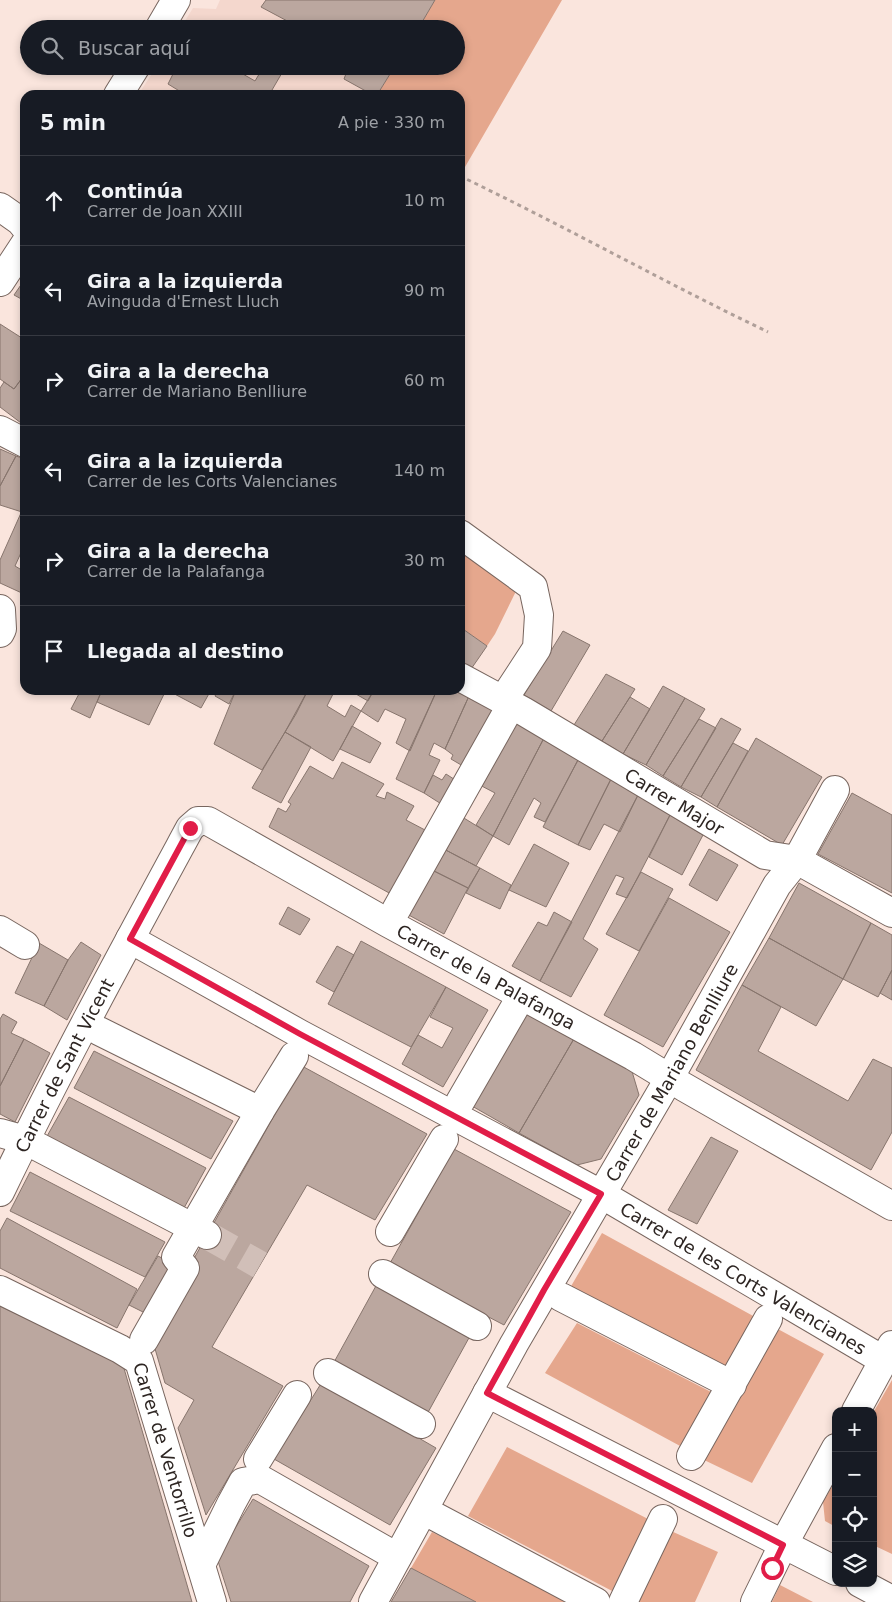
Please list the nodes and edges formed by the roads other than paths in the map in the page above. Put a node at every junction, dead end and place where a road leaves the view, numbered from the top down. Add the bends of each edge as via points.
1 (176, 0) edge
2 (164, 20) edge
3 (130, 75) edge
4 (121, 90) edge
5 (0, 207) edge
6 (20, 221) edge
7 (20, 252) edge
8 (0, 282) edge
9 (0, 430) edge
10 (20, 440) edge
11 (465, 538) edge
12 (0, 609) edge
13 (0, 633) edge
14 (465, 681) edge
15 (504, 708) junction
16 (835, 790) dead end
17 (797, 860) junction
18 (396, 910) dead end
19 (892, 912) edge
20 (0, 930) edge
21 (130, 939) junction
22 (25, 945) dead end
23 (519, 1000) dead end
24 (99, 1031) dead end
25 (294, 1056) dead end
26 (670, 1077) junction
27 (460, 1102) dead end
28 (260, 1112) junction
29 (12, 1136) edge
30 (444, 1139) dead end
31 (0, 1192) edge
32 (601, 1194) junction
33 (889, 1196) edge
34 (200, 1231) junction
35 (390, 1232) dead end
36 (383, 1274) dead end
37 (0, 1290) edge
38 (561, 1297) dead end
39 (768, 1319) dead end
40 (477, 1326) dead end
41 (144, 1340) dead end
42 (888, 1353) edge
43 (328, 1373) dead end
44 (732, 1385) junction
45 (487, 1393) junction
46 (298, 1395) dead end
47 (858, 1407) edge
48 (421, 1424) dead end
49 (834, 1452) edge
50 (691, 1456) dead end
51 (259, 1469) junction
52 (436, 1517) dead end
53 (663, 1519) dead end
54 (783, 1545) junction
55 (397, 1557) junction
56 (201, 1565) junction
57 (832, 1569) edge
58 (868, 1587) edge
59 (892, 1600) edge
60 (212, 1602) edge
61 (372, 1602) edge
62 (596, 1602) edge
63 (623, 1602) edge
64 (755, 1602) edge

1 - 2 street
3 - 4 street
5 - 6 street
7 - 8 street
9 - 10 street
11 - 15 street via 532,587 538,615 536,648
12 - 13 street
14 - 15 street, Carrer Major
15 - 17 street, Carrer Major via 765,855
15 - 18 street
16 - 17 street, Carrer de Mariano Benlliure
17 - 19 street, Carrer Major
17 - 26 street, Carrer de Mariano Benlliure via 777,885
20 - 22 street
21 - 26 street, Carrer de la Palafanga via 190,828 198,820 208,820 388,923
21 - 29 street, Carrer de Sant Vicent
21 - 32 street, Carrer de les Corts Valencianes via 300,1034
23 - 27 street
24 - 28 street
25 - 28 street
26 - 32 street, Carrer de Mariano Benlliure
26 - 33 street, Carrer de la Palafanga via 692,1092
28 - 34 street
29 - 31 street, Carrer de Sant Vicent
29 - 34 street
30 - 35 street
32 - 42 street, Carrer de les Corts Valencianes
32 - 45 street, Carrer de Mariano Benlliure
34 - 41 street via 176,1257 185,1268
36 - 40 street
37 - 56 street, Carrer de Ventorrillo via 139,1361
38 - 44 street
39 - 44 street
42 - 47 street
43 - 48 street
44 - 50 street
45 - 54 street
45 - 55 street, Carrer de Mariano Benlliure
46 - 51 street
49 - 54 street
51 - 55 street
51 - 56 street via 243,1482
52 - 62 street
53 - 63 street
54 - 57 street
54 - 64 street
55 - 61 street, Carrer de Mariano Benlliure
56 - 60 street, Carrer de Ventorrillo
58 - 59 street

